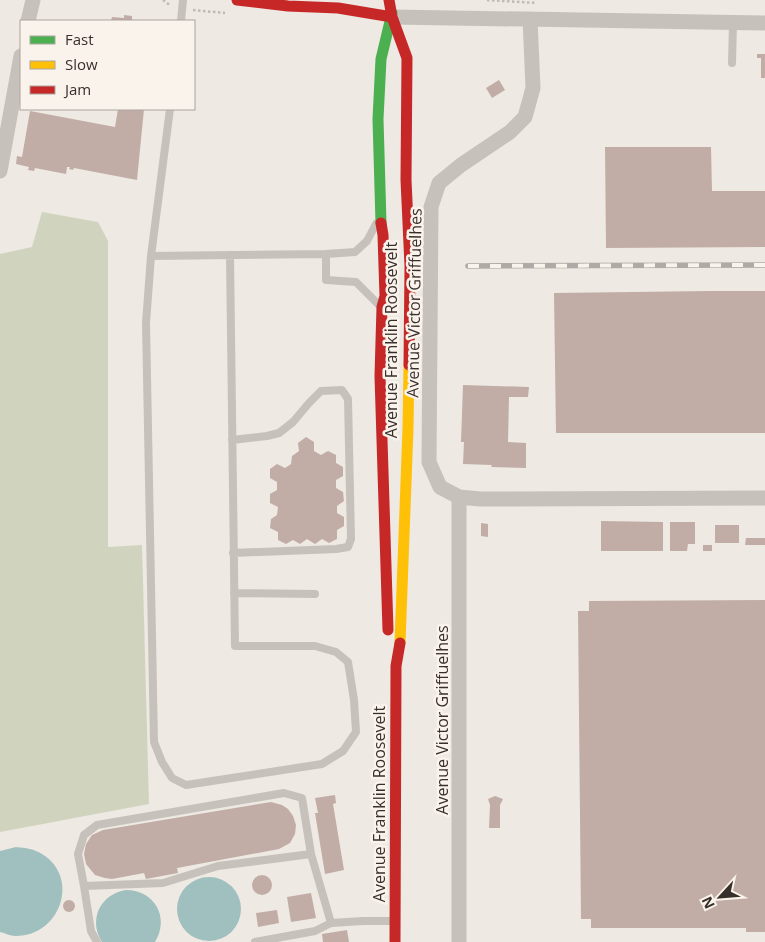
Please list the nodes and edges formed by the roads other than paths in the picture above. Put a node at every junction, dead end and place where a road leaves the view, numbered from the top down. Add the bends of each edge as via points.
1 (33, 0) edge
2 (184, 0) edge
3 (237, 0) edge
4 (360, 0) edge
5 (389, 0) edge
6 (395, 0) edge
7 (392, 17) junction
8 (530, 19) junction
9 (28, 20) edge
10 (181, 20) edge
11 (733, 22) junction
12 (765, 23) edge
13 (20, 61) edge
14 (732, 63) dead end
15 (170, 110) edge
16 (0, 171) edge
17 (380, 218) junction
18 (326, 254) junction
19 (230, 255) junction
20 (151, 256) junction
21 (382, 307) junction
22 (232, 440) junction
23 (459, 497) junction
24 (765, 498) edge
25 (234, 553) junction
26 (234, 593) junction
27 (315, 594) dead end
28 (396, 666) junction
29 (311, 854) junction
30 (84, 886) junction
31 (395, 921) junction
32 (331, 924) junction
33 (96, 942) edge
34 (255, 942) edge
35 (395, 942) edge
36 (459, 942) edge

1 - 9 street
2 - 10 lane
3 - 7 main road via 338,8
4 - 7 main road
5 - 7 main road, Avenue Franklin Roosevelt
6 - 7 main road, Avenue Franklin Roosevelt
7 - 8 street
7 - 17 main road, Avenue Franklin Roosevelt via 381,59 378,119
7 - 28 main road, Avenue Franklin Roosevelt via 407,58 406,180 410,266 408,428 400,648
8 - 11 street
8 - 23 street, Avenue Victor Griffuelhes via 533,88 525,116 510,132 439,183 431,207 429,462 440,487
11 - 12 street
11 - 14 lane
13 - 16 street
15 - 20 lane
17 - 18 lane via 367,241 355,252
17 - 21 main road, Avenue Franklin Roosevelt via 385,296
18 - 19 lane
18 - 21 lane via 326,280 356,282
19 - 20 lane
19 - 22 lane
20 - 26 lane via 146,323 154,742 172,778 186,785 322,764 343,751 356,732 348,662 336,652 316,646 235,646
21 - 28 main road, Avenue Franklin Roosevelt via 380,376 384,545 389,648
22 - 25 lane
22 - 25 lane via 279,433 321,391 342,390 348,399 351,539 348,547
23 - 24 street, Avenue Victor Griffuelhes
23 - 36 street, Avenue Victor Griffuelhes
25 - 26 lane
26 - 27 lane
28 - 31 main road, Avenue Franklin Roosevelt
29 - 30 lane via 218,866 163,883
29 - 30 lane via 302,798 284,792 97,825 84,835 78,854
29 - 32 lane
30 - 33 lane via 91,931
31 - 32 lane
31 - 35 main road, Avenue Franklin Roosevelt
32 - 34 lane via 315,931

